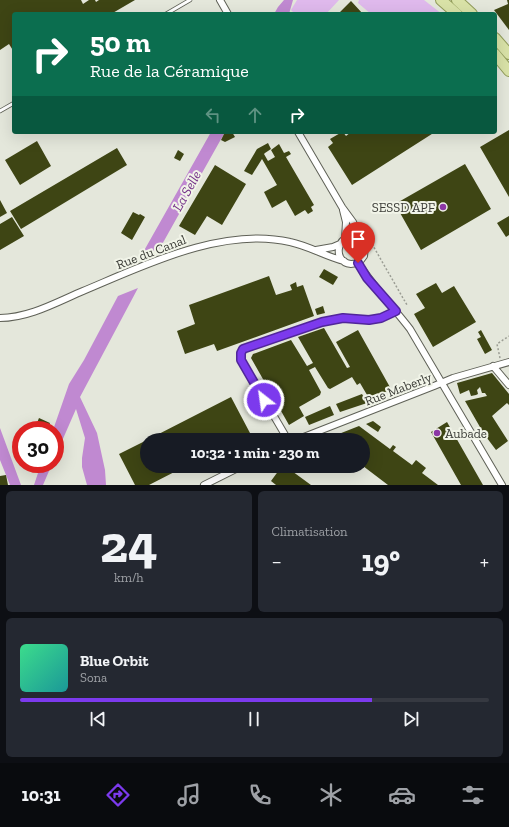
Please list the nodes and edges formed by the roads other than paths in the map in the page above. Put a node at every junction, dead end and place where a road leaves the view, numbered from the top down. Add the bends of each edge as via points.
1 (190, 0) edge
2 (220, 0) edge
3 (441, 0) edge
4 (457, 0) edge
5 (169, 12) edge
6 (227, 12) edge
7 (455, 12) edge
8 (470, 12) edge
9 (497, 40) edge
10 (509, 54) edge
11 (497, 56) edge
12 (509, 70) edge
13 (12, 104) edge
14 (0, 111) edge
15 (299, 134) edge
16 (342, 207) junction
17 (360, 239) junction
18 (342, 242) junction
19 (316, 250) junction
20 (344, 261) junction
21 (358, 263) junction
22 (396, 311) junction
23 (0, 318) edge
24 (509, 362) edge
25 (494, 366) junction
26 (442, 384) junction
27 (509, 385) edge
28 (284, 433) edge
29 (314, 433) edge
30 (228, 473) edge
31 (204, 485) edge
32 (502, 485) edge

1 - 5 lane
2 - 6 street
3 - 7 main road
4 - 8 main road
9 - 10 main road
11 - 12 main road
13 - 14 lane
15 - 16 street
16 - 17 street via 353,222
16 - 18 street via 346,222
17 - 18 street via 352,237
17 - 21 street via 365,252
18 - 19 street via 333,247
18 - 20 street via 338,251
19 - 20 street, Rue du Canal
19 - 23 street, Rue du Canal via 289,241 268,238 217,242 157,260 24,315
20 - 21 street via 350,264
21 - 22 street via 367,278
22 - 26 street
22 - 28 street via 369,320 343,318 322,322 243,349 241,360
24 - 25 street, Rue Maberly
25 - 26 street, Rue Maberly via 453,378
25 - 27 street
26 - 29 street, Rue Maberly
26 - 32 street
30 - 31 street

